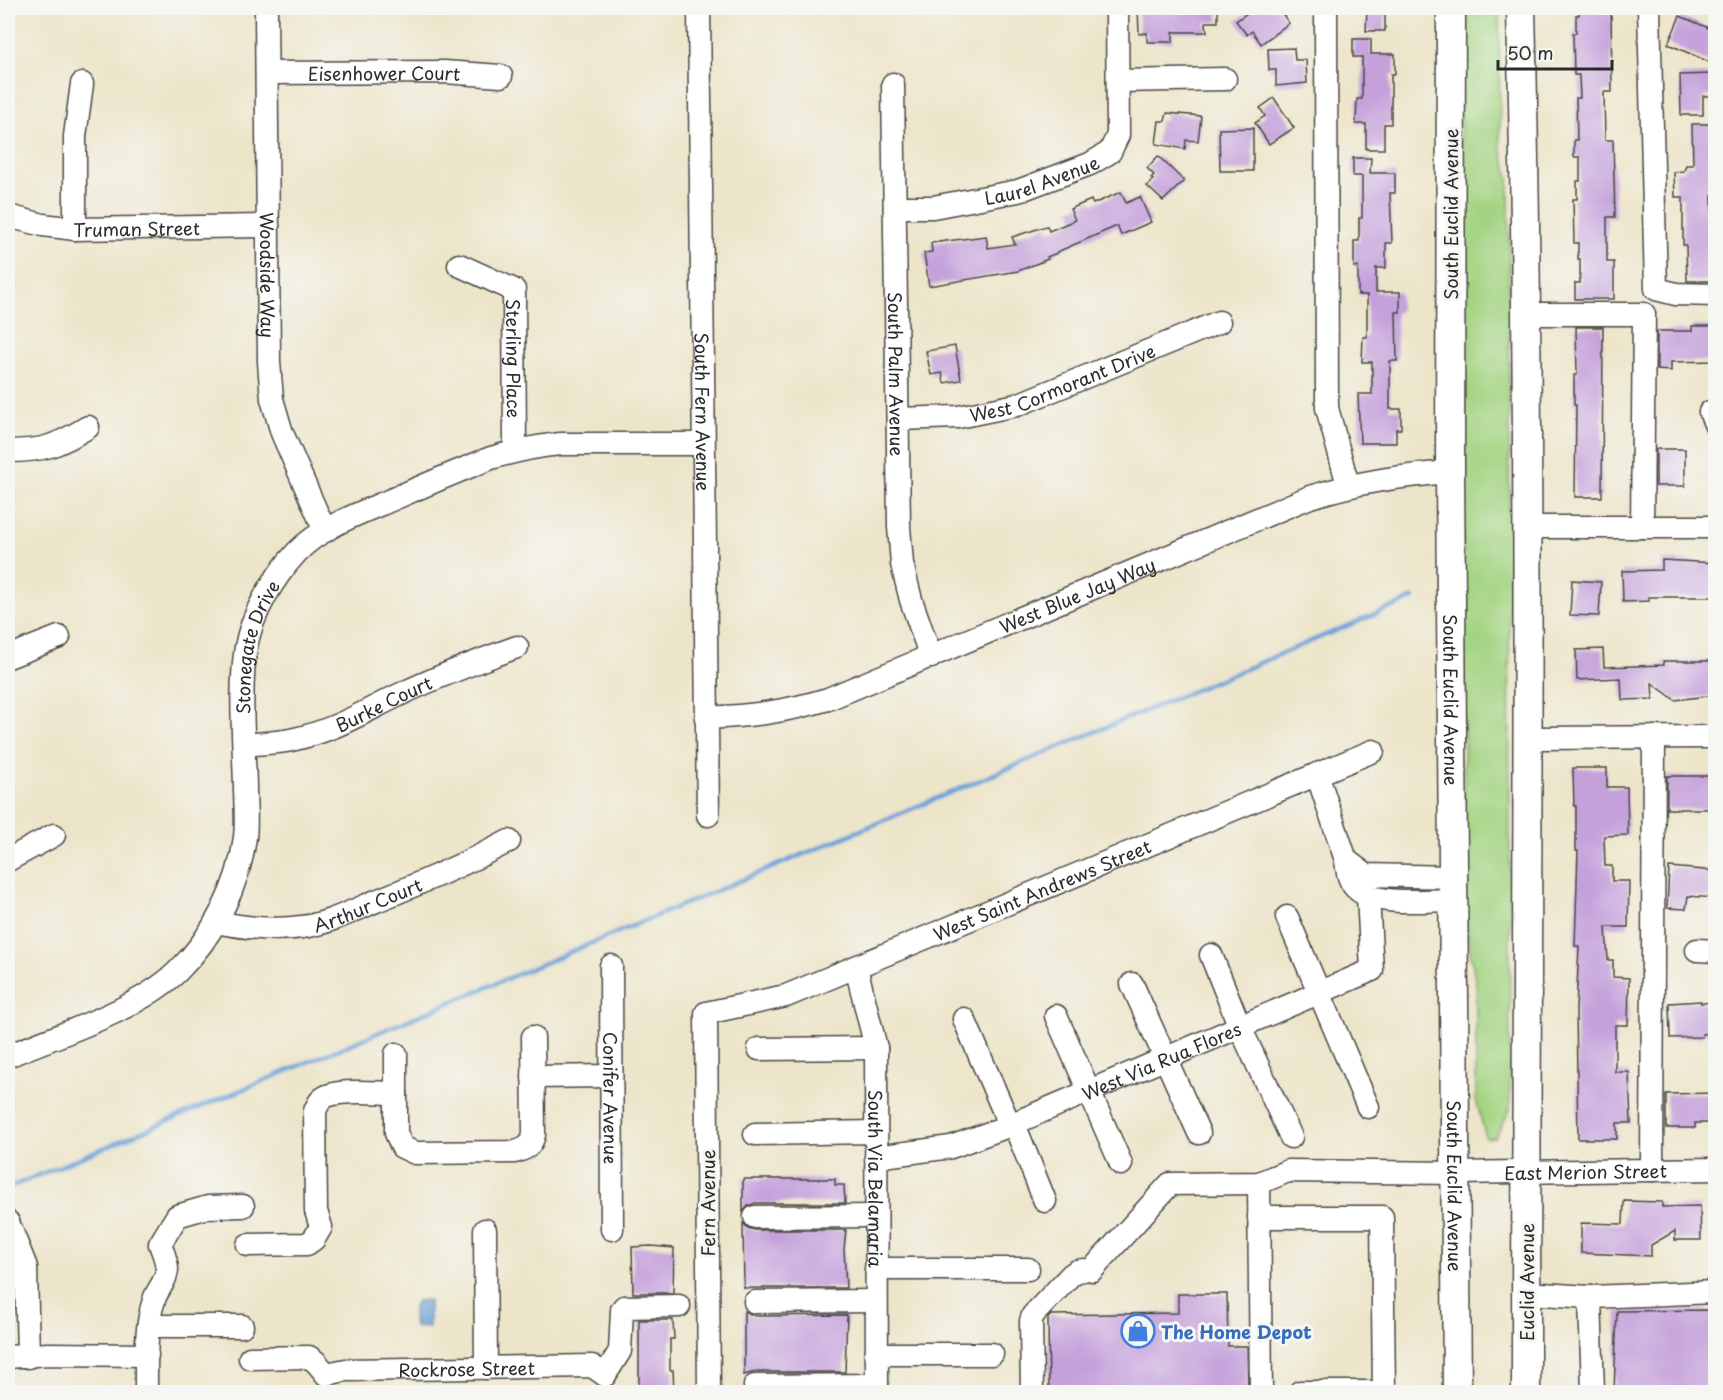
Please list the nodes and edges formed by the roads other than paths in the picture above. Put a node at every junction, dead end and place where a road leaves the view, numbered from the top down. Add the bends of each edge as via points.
1 (266, 8) edge
2 (699, 8) edge
3 (1117, 8) edge
4 (1326, 8) edge
5 (1451, 8) edge
6 (1521, 8) edge
7 (1649, 8) edge
8 (267, 73) junction
9 (501, 76) dead end
10 (1225, 79) dead end
11 (1118, 81) junction
12 (82, 84) dead end
13 (893, 84) dead end
14 (895, 207) junction
15 (8, 216) edge
16 (268, 226) junction
17 (75, 229) junction
18 (459, 265) dead end
19 (1716, 295) edge
20 (1527, 314) junction
21 (1219, 322) dead end
22 (898, 419) junction
23 (88, 427) dead end
24 (703, 444) junction
25 (8, 451) edge
26 (515, 451) junction
27 (1450, 472) junction
28 (1348, 485) junction
29 (1527, 527) junction
30 (1642, 527) junction
31 (1716, 527) edge
32 (325, 531) junction
33 (59, 637) dead end
34 (518, 647) dead end
35 (12, 652) edge
36 (931, 657) junction
37 (706, 718) junction
38 (1654, 737) junction
39 (1716, 737) edge
40 (1529, 738) junction
41 (244, 745) junction
42 (1373, 751) dead end
43 (1317, 774) junction
44 (708, 815) dead end
45 (54, 835) dead end
46 (509, 841) dead end
47 (8, 860) edge
48 (1346, 860) junction
49 (1453, 889) junction
50 (1368, 896) junction
51 (1287, 917) dead end
52 (216, 922) junction
53 (1210, 956) dead end
54 (611, 966) dead end
55 (856, 967) junction
56 (1132, 984) dead end
57 (1318, 993) junction
58 (706, 1013) joint
59 (1056, 1016) dead end
60 (964, 1019) dead end
61 (1240, 1027) junction
62 (532, 1037) dead end
63 (876, 1047) junction
64 (759, 1048) dead end
65 (396, 1054) dead end
66 (8, 1056) edge
67 (1166, 1059) junction
68 (611, 1076) junction
69 (533, 1077) junction
70 (1089, 1092) junction
71 (396, 1093) junction
72 (1368, 1107) dead end
73 (1012, 1125) junction
74 (876, 1132) junction
75 (1199, 1133) dead end
76 (755, 1134) dead end
77 (1291, 1137) dead end
78 (876, 1157) junction
79 (1121, 1164) dead end
80 (1716, 1169) edge
81 (1652, 1170) junction
82 (1526, 1171) junction
83 (1455, 1173) junction
84 (1259, 1183) junction
85 (1045, 1201) dead end
86 (243, 1206) dead end
87 (876, 1216) junction
88 (754, 1217) dead end
89 (1259, 1217) junction
90 (8, 1222) edge
91 (612, 1229) dead end
92 (485, 1230) dead end
93 (248, 1245) dead end
94 (876, 1269) junction
95 (1028, 1269) dead end
96 (1716, 1292) edge
97 (1526, 1293) junction
98 (1590, 1297) junction
99 (876, 1301) junction
100 (755, 1302) dead end
101 (679, 1306) dead end
102 (149, 1326) junction
103 (242, 1326) dead end
104 (876, 1354) junction
105 (992, 1354) dead end
106 (147, 1355) junction
107 (18, 1357) edge
108 (250, 1358) dead end
109 (486, 1368) junction
110 (322, 1383) edge
111 (609, 1384) edge
112 (755, 1386) dead end
113 (877, 1389) edge
114 (146, 1392) edge
115 (709, 1392) edge
116 (1032, 1392) edge
117 (1261, 1392) edge
118 (1300, 1392) edge
119 (1349, 1392) edge
120 (1457, 1392) edge
121 (1526, 1392) edge
122 (1593, 1392) edge

1 - 8 street, Woodside Way
2 - 24 street, South Fern Avenue
3 - 11 street, Laurel Avenue
4 - 28 street via 1328,408
5 - 27 main road, South Euclid Avenue
6 - 20 main road
7 - 19 street via 1656,289
8 - 9 street, Eisenhower Court via 444,72
8 - 16 street, Woodside Way
10 - 11 street
11 - 14 street, Laurel Avenue via 1118,135 1110,152 1090,164 1018,190 933,207
12 - 17 street via 75,136
13 - 14 street, South Palm Avenue
14 - 22 street, South Palm Avenue
15 - 17 street, Truman Street
16 - 17 street, Truman Street
16 - 32 street, Woodside Way via 272,399 282,434
18 - 26 street, Sterling Place via 514,290
20 - 29 main road
20 - 30 street via 1644,314
21 - 22 street, West Cormorant Drive via 1017,405 958,417
22 - 36 street, South Palm Avenue via 902,564
23 - 25 street via 62,443 34,451
24 - 26 street, Stonegate Drive via 561,444
24 - 37 street, South Fern Avenue
26 - 32 street, Stonegate Drive via 453,473
27 - 28 street, West Blue Jay Way
27 - 49 main road, South Euclid Avenue
28 - 36 street, West Blue Jay Way via 1310,497
29 - 30 street
29 - 40 main road
30 - 31 street
32 - 41 street, Stonegate Drive via 298,551 274,581 257,615 246,646
33 - 35 street
34 - 41 street, Burke Court via 401,694 326,730 293,740
36 - 37 street, West Blue Jay Way via 791,710
37 - 44 street, South Fern Avenue
38 - 39 street
38 - 40 street
38 - 81 street
40 - 82 main road
41 - 52 street, Stonegate Drive via 242,854 234,885
42 - 43 street, West Saint Andrews Street
43 - 48 street
43 - 55 street, West Saint Andrews Street
45 - 47 street
46 - 52 street, Arthur Court via 456,868 305,927 273,930
48 - 49 street via 1366,875
48 - 50 street via 1348,875 1357,889
49 - 50 street via 1391,900
49 - 83 main road, South Euclid Avenue
50 - 57 street, West Via Rua Flores via 1372,970
51 - 57 street
52 - 66 street, Stonegate Drive via 176,973 140,999
53 - 61 street
54 - 68 street, Conifer Avenue
55 - 58 street, West Saint Andrews Street via 786,996
55 - 63 street, South Via Belamaria
56 - 67 street
57 - 61 street, West Via Rua Flores
57 - 72 street
58 - 115 street, Fern Avenue
59 - 70 street
60 - 73 street
61 - 67 street, West Via Rua Flores
61 - 77 street
62 - 69 street
63 - 64 street
63 - 74 street, South Via Belamaria
65 - 71 street
67 - 70 street, West Via Rua Flores
67 - 75 street
68 - 69 street
68 - 91 street, Conifer Avenue
69 - 71 street via 534,1135 532,1143 515,1152 409,1152 397,1139
70 - 73 street, West Via Rua Flores
70 - 79 street
71 - 93 street via 338,1094 325,1096 319,1102 315,1111 316,1210 321,1227 307,1244
73 - 78 street, West Via Rua Flores via 951,1147
73 - 85 street
74 - 76 street
74 - 78 street, South Via Belamaria
78 - 87 street, South Via Belamaria
80 - 81 street, East Merion Street
81 - 82 street, East Merion Street
82 - 83 street, East Merion Street
82 - 97 main road, Euclid Avenue
83 - 84 street, East Merion Street via 1288,1171
83 - 120 main road, South Euclid Avenue
84 - 89 street
84 - 116 street via 1170,1184 1088,1270 1071,1275 1031,1322
86 - 102 street via 208,1207 177,1216 160,1244 166,1271 154,1298
87 - 88 street
87 - 94 street, South Via Belamaria
89 - 117 street
89 - 119 street via 1383,1217 1384,1392
90 - 107 street via 26,1267
92 - 109 street
94 - 95 street
94 - 99 street, South Via Belamaria
96 - 98 street
97 - 98 street
97 - 121 main road, Euclid Avenue
98 - 122 street
99 - 100 street
99 - 104 street, South Via Belamaria
101 - 111 street via 624,1307 620,1352
102 - 103 street
102 - 106 street
104 - 105 street
104 - 113 street, South Via Belamaria
106 - 107 street
106 - 114 street
108 - 110 street via 309,1357
109 - 110 street, Rockrose Street via 345,1370
109 - 111 street, Rockrose Street via 592,1366
112 - 113 street
118 - 119 street

